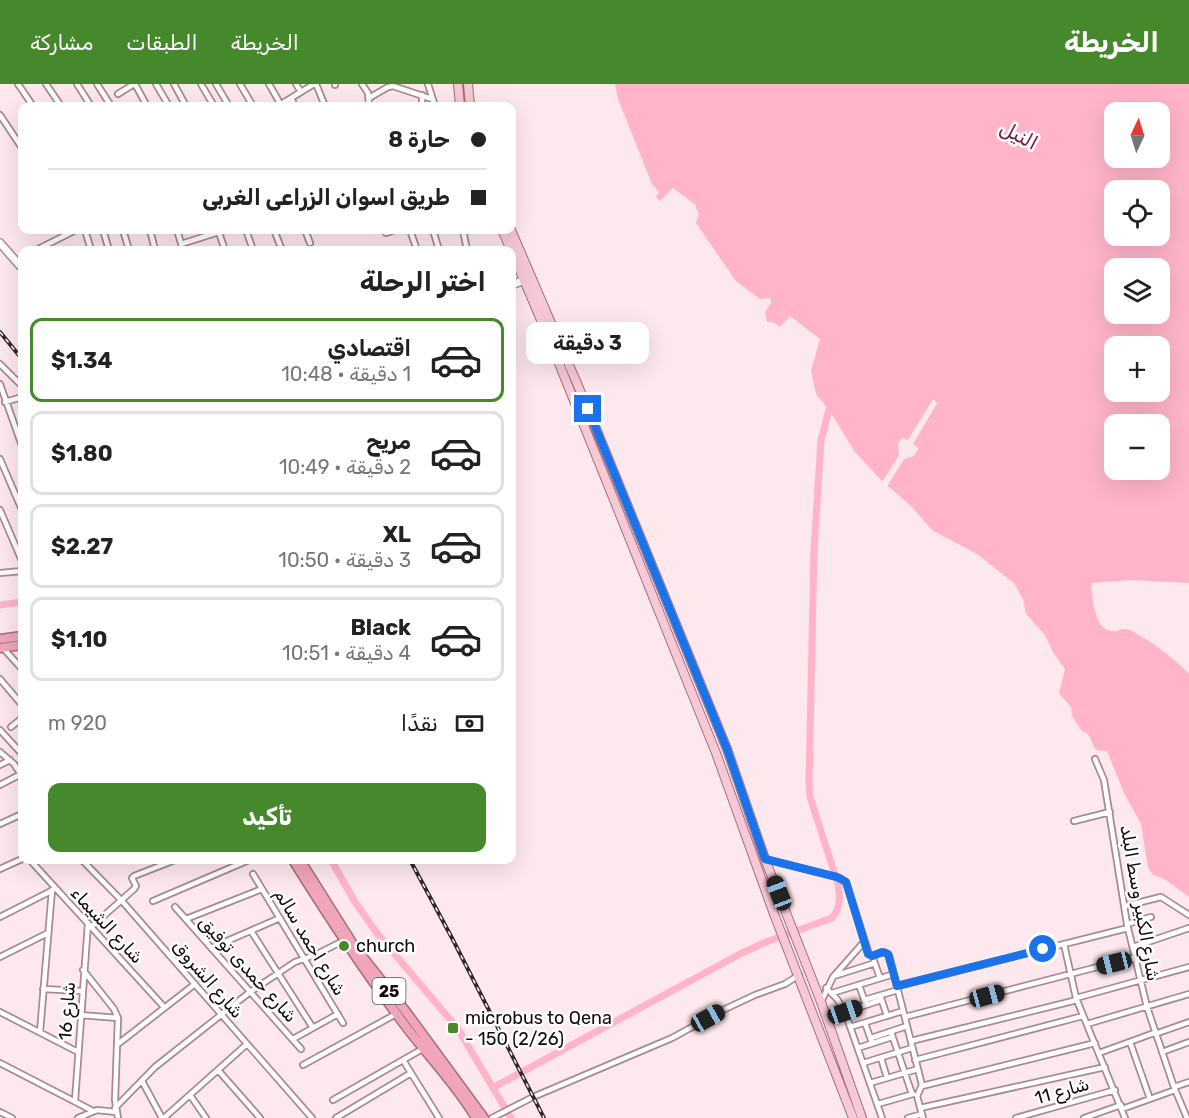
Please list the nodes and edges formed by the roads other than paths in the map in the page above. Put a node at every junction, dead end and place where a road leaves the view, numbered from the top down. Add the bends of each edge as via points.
1 (18, 84) edge
2 (46, 84) edge
3 (77, 84) edge
4 (97, 84) edge
5 (135, 84) edge
6 (156, 84) edge
7 (174, 84) edge
8 (201, 84) edge
9 (216, 84) edge
10 (240, 84) edge
11 (269, 84) edge
12 (296, 84) edge
13 (315, 84) edge
14 (362, 84) edge
15 (428, 84) edge
16 (458, 84) edge
17 (468, 84) edge
18 (301, 92) junction
19 (118, 94) dead end
20 (422, 96) junction
21 (291, 98) junction
22 (369, 98) junction
23 (432, 99) junction
24 (30, 102) edge
25 (58, 102) edge
26 (88, 102) edge
27 (108, 102) edge
28 (145, 102) edge
29 (167, 102) edge
30 (184, 102) edge
31 (212, 102) edge
32 (227, 102) edge
33 (251, 102) edge
34 (278, 102) edge
35 (286, 102) edge
36 (293, 102) edge
37 (323, 102) edge
38 (369, 102) edge
39 (422, 102) edge
40 (433, 102) edge
41 (460, 102) edge
42 (470, 102) edge
43 (0, 116) edge
44 (18, 142) edge
45 (68, 234) edge
46 (178, 234) edge
47 (209, 234) edge
48 (307, 234) edge
49 (512, 234) edge
50 (0, 243) edge
51 (310, 243) dead end
52 (181, 244) joint
53 (44, 246) edge
54 (18, 258) edge
55 (516, 259) edge
56 (527, 278) junction
57 (516, 283) edge
58 (0, 364) edge
59 (18, 382) edge
60 (0, 388) edge
61 (18, 398) edge
62 (5, 402) junction
63 (588, 409) junction
64 (578, 413) junction
65 (18, 436) edge
66 (0, 459) edge
67 (18, 501) edge
68 (0, 510) edge
69 (18, 552) edge
70 (18, 571) edge
71 (0, 573) edge
72 (18, 638) edge
73 (1, 645) edge
74 (18, 645) edge
75 (18, 664) edge
76 (0, 679) edge
77 (6, 686) junction
78 (0, 689) edge
79 (18, 700) edge
80 (18, 721) edge
81 (11, 727) dead end
82 (0, 730) edge
83 (727, 749) junction
84 (18, 750) edge
85 (0, 752) edge
86 (716, 753) junction
87 (1095, 759) dead end
88 (10, 760) junction
89 (0, 765) edge
90 (18, 770) edge
91 (18, 777) edge
92 (0, 785) edge
93 (1110, 812) junction
94 (18, 815) edge
95 (1074, 821) dead end
96 (0, 824) edge
97 (765, 859) junction
98 (18, 861) edge
99 (33, 864) edge
100 (86, 864) edge
101 (165, 864) edge
102 (240, 864) edge
103 (295, 864) edge
104 (303, 864) edge
105 (0, 869) edge
106 (253, 874) dead end
107 (262, 889) junction
108 (54, 890) junction
109 (122, 901) junction
110 (153, 901) dead end
111 (1125, 906) junction
112 (176, 907) dead end
113 (1189, 915) edge
114 (0, 917) edge
115 (1151, 917) dead end
116 (280, 918) junction
117 (186, 919) junction
118 (90, 925) junction
119 (1127, 926) junction
120 (1189, 928) edge
121 (251, 931) junction
122 (48, 933) junction
123 (343, 941) junction
124 (864, 942) junction
125 (1064, 944) junction
126 (1133, 947) junction
127 (212, 948) junction
128 (872, 956) junction
129 (0, 957) edge
130 (1136, 957) junction
131 (305, 958) junction
132 (875, 963) junction
133 (1189, 967) edge
134 (83, 970) junction
135 (279, 972) junction
136 (894, 974) junction
137 (1070, 974) junction
138 (799, 975) junction
139 (833, 977) junction
140 (880, 978) junction
141 (1140, 980) junction
142 (195, 984) junction
143 (859, 985) junction
144 (826, 988) junction
145 (897, 988) junction
146 (43, 989) junction
147 (82, 991) junction
148 (250, 992) junction
149 (832, 993) junction
150 (1189, 994) edge
151 (881, 998) junction
152 (1076, 999) junction
153 (821, 1002) junction
154 (865, 1003) junction
155 (0, 1005) edge
156 (164, 1007) junction
157 (1147, 1007) junction
158 (397, 1010) junction
159 (903, 1011) junction
160 (845, 1012) junction
161 (3, 1014) edge
162 (222, 1014) junction
163 (338, 1014) junction
164 (80, 1015) junction
165 (887, 1016) junction
166 (1083, 1016) junction
167 (905, 1017) junction
168 (118, 1018) junction
169 (1189, 1022) edge
170 (343, 1023) dead end
171 (408, 1023) junction
172 (865, 1023) junction
173 (1087, 1024) junction
174 (907, 1026) junction
175 (850, 1027) junction
176 (313, 1028) junction
177 (40, 1032) junction
178 (1155, 1033) junction
179 (892, 1034) junction
180 (293, 1039) junction
181 (871, 1041) junction
182 (911, 1041) junction
183 (1130, 1042) junction
184 (1188, 1042) edge
185 (1095, 1043) junction
186 (118, 1044) junction
187 (248, 1044) junction
188 (424, 1048) junction
189 (858, 1048) junction
190 (912, 1048) junction
191 (301, 1049) dead end
192 (1189, 1049) edge
193 (78, 1052) junction
194 (1162, 1052) junction
195 (898, 1053) junction
196 (1099, 1053) junction
197 (881, 1058) junction
198 (403, 1060) junction
199 (915, 1060) junction
200 (0, 1063) edge
201 (864, 1064) junction
202 (303, 1065) dead end
203 (1105, 1067) junction
204 (918, 1069) junction
205 (218, 1070) junction
206 (411, 1073) junction
207 (905, 1073) junction
208 (888, 1078) junction
209 (142, 1081) junction
210 (1189, 1082) edge
211 (870, 1083) junction
212 (922, 1086) junction
213 (1174, 1089) junction
214 (1114, 1090) junction
215 (915, 1093) junction
216 (190, 1095) junction
217 (1150, 1099) junction
218 (333, 1100) dead end
219 (75, 1101) junction
220 (878, 1104) junction
221 (1121, 1107) junction
222 (920, 1108) junction
223 (93, 1111) junction
224 (0, 1112) edge
225 (116, 1113) edge
226 (1187, 1115) edge
227 (923, 1116) edge
228 (494, 1117) edge
229 (12, 1118) edge
230 (78, 1118) edge
231 (163, 1118) edge
232 (206, 1118) edge
233 (260, 1118) edge
234 (312, 1118) edge
235 (336, 1118) edge
236 (439, 1118) edge
237 (476, 1118) edge
238 (484, 1118) edge
239 (853, 1118) edge
240 (862, 1118) edge
241 (882, 1118) edge
242 (908, 1118) edge
243 (1016, 1118) edge
244 (1084, 1118) edge
245 (1125, 1118) edge

1 - 24 street
2 - 25 street
3 - 26 street
4 - 27 street
5 - 19 street
5 - 28 street
6 - 29 street
7 - 30 street
8 - 31 street
9 - 32 street
10 - 33 street
11 - 34 street
12 - 18 street
13 - 18 street
13 - 37 street
14 - 22 street
15 - 23 street
16 - 41 main road
17 - 42 main road
18 - 21 street
20 - 22 street via 393,86
20 - 23 street
20 - 39 street
21 - 35 street
21 - 36 street
22 - 38 street
23 - 40 street
43 - 44 street
45 - 53 street
46 - 52 street
47 - 52 street
48 - 51 street
49 - 56 main road
50 - 54 street
55 - 56 main road
56 - 57 street
56 - 63 main road
56 - 64 main road
58 - 59 street
60 - 62 street
61 - 62 street
62 - 65 street
63 - 64 main road
63 - 83 main road
64 - 86 main road
66 - 67 street
68 - 69 street
70 - 71 street
72 - 73 highway
73 - 74 highway
73 - 75 street
76 - 77 street
77 - 78 street
77 - 79 street
80 - 81 street
82 - 84 street
83 - 86 main road
83 - 97 main road
85 - 88 street
86 - 138 main road
87 - 93 street, شارع الكبير وسط البلد
88 - 89 street
88 - 90 street
91 - 92 street
93 - 95 street
93 - 111 street, شارع الكبير وسط البلد
94 - 96 street
97 - 124 street via 844,880
97 - 153 main road
98 - 105 street
99 - 108 street, شارع الشيماء
100 - 109 street, شارع الشروق
101 - 109 street via 134,876 135,888
102 - 110 street
103 - 123 highway, 25
104 - 158 highway, 25
106 - 107 street, شارع احمد سالم
107 - 116 street, شارع احمد سالم
107 - 117 street
108 - 114 street
108 - 118 street, شارع الشيماء
108 - 122 street
109 - 118 street
109 - 142 street, شارع الشروق
111 - 113 street via 1161,897
111 - 119 street, شارع الكبير وسط البلد
112 - 117 street, شارع حمدى توفيق
115 - 119 street
116 - 121 street
116 - 131 street, شارع احمد سالم
117 - 127 street, شارع حمدى توفيق
118 - 134 street, شارع 16
118 - 156 street, شارع الشيماء
119 - 125 street
119 - 126 street, شارع الكبير وسط البلد
120 - 126 street
121 - 127 street
121 - 135 street
122 - 129 street
122 - 146 street
123 - 131 street
123 - 158 highway, 25
124 - 128 street
124 - 139 street
125 - 137 street
125 - 145 street
126 - 130 street, شارع الكبير وسط البلد
127 - 148 street, شارع حمدى توفيق
128 - 132 street
128 - 136 street via 888,954
130 - 137 street
130 - 141 street, شارع الكبير وسط البلد
131 - 135 street
131 - 163 street, شارع احمد سالم
132 - 139 street
132 - 140 street
133 - 141 street
134 - 147 street, شارع 16
134 - 168 street
135 - 148 street
135 - 176 street
136 - 140 street
136 - 145 street
137 - 152 street
137 - 167 street
138 - 228 street via 672,1038
138 - 239 main road
139 - 144 street
140 - 143 street
141 - 152 street
141 - 157 street, شارع الكبير وسط البلد
142 - 156 street
142 - 162 street, شارع الشروق
143 - 149 street
143 - 154 street
144 - 149 street
144 - 153 street
145 - 151 street
145 - 159 street
146 - 147 street
146 - 177 street
147 - 164 street, شارع 16
148 - 162 street
148 - 180 street, شارع حمدى توفيق
149 - 160 street
150 - 157 street
151 - 154 street
151 - 165 street
152 - 166 street
152 - 182 street
153 - 240 main road
154 - 160 street
155 - 161 street
156 - 186 street
157 - 173 street
157 - 178 street, شارع الكبير وسط البلد
158 - 171 highway, 25
158 - 202 street
159 - 165 street
159 - 167 street
160 - 175 street
161 - 177 street
162 - 187 street, شارع الشروق
162 - 209 street
163 - 170 street, شارع احمد سالم
163 - 176 street
164 - 168 street
164 - 193 street, شارع 16
165 - 172 street
166 - 173 street
166 - 199 street
167 - 174 street
168 - 186 street
169 - 178 street
171 - 188 highway, 25
171 - 238 highway, 25
172 - 175 street
172 - 181 street
173 - 185 street
174 - 179 street
174 - 182 street
175 - 189 street
176 - 180 street
177 - 193 street
178 - 183 street
178 - 194 street, شارع الكبير وسط البلد
179 - 181 street
179 - 195 street
180 - 191 street, شارع حمدى توفيق
181 - 189 street
182 - 190 street
183 - 196 street
183 - 217 street
184 - 192 street
184 - 194 street
185 - 196 street
185 - 212 street
186 - 225 street
187 - 205 street
187 - 234 street, شارع الشروق
188 - 198 street
188 - 237 highway, 25
189 - 201 street
190 - 195 street
190 - 199 street
193 - 219 street, شارع 16
194 - 213 street, شارع الكبير وسط البلد
195 - 197 street
195 - 207 street
196 - 203 street
197 - 201 street
197 - 208 street
198 - 206 street
198 - 218 street
199 - 204 street
200 - 219 street
201 - 211 street
203 - 214 street
203 - 222 street
204 - 207 street
204 - 212 street
205 - 216 street
205 - 233 street
206 - 235 street
206 - 236 street
207 - 208 street
207 - 215 street
208 - 211 street
209 - 225 street
209 - 231 street
210 - 213 street
211 - 220 street
212 - 215 street
213 - 217 street
213 - 226 street, شارع الكبير وسط البلد
214 - 221 street
214 - 243 street, شارع 11
215 - 220 street
215 - 222 street
216 - 231 street
216 - 232 street
217 - 221 street
219 - 223 street
220 - 241 street
221 - 244 street
221 - 245 street
222 - 227 street
223 - 225 street
223 - 230 street
224 - 229 street
227 - 242 street

